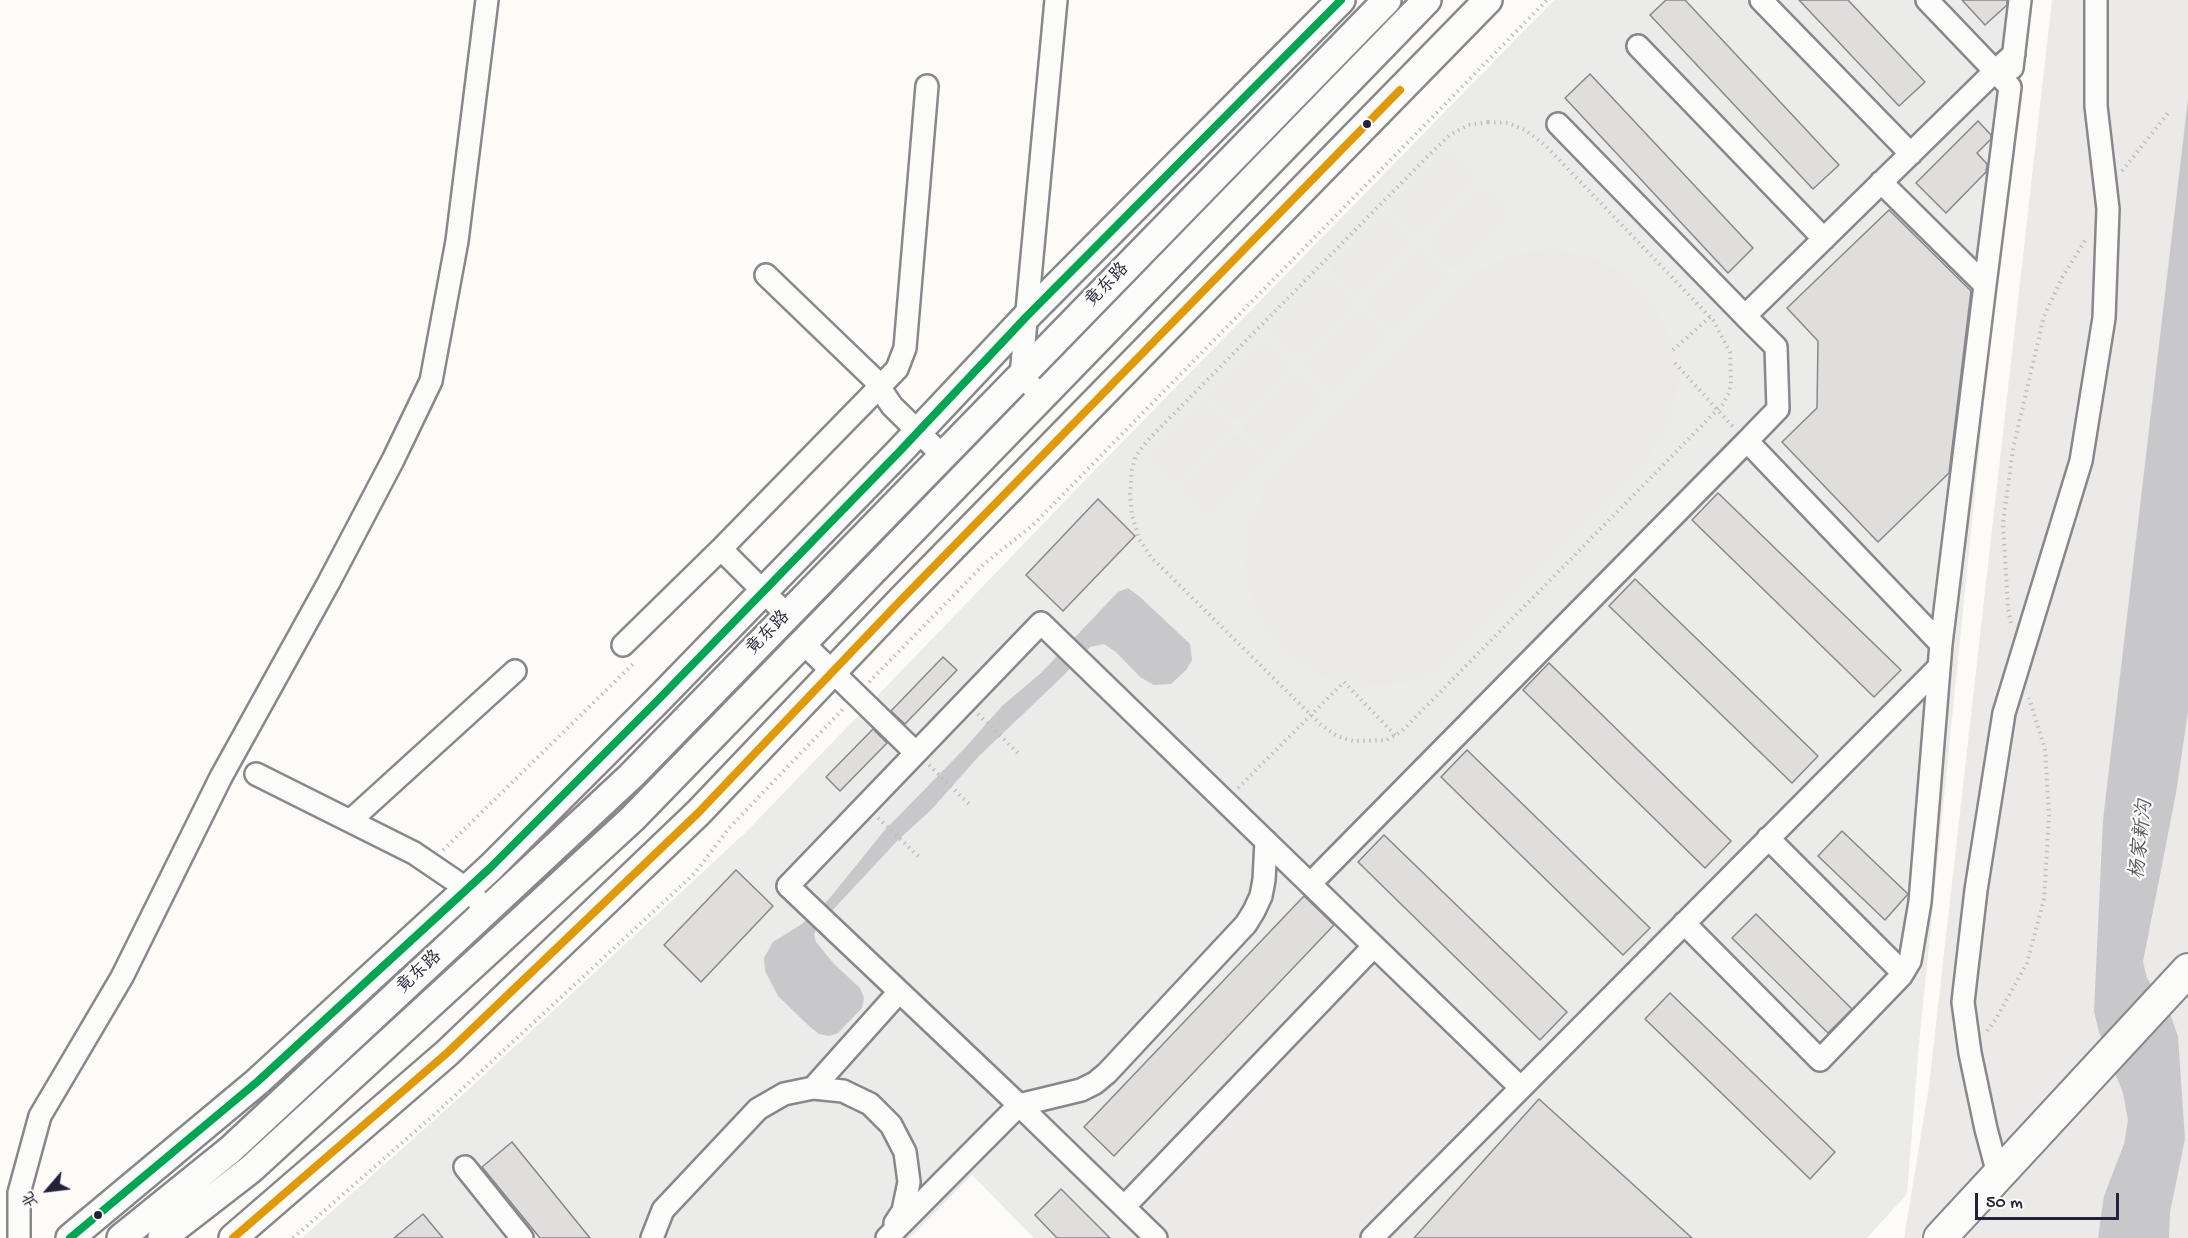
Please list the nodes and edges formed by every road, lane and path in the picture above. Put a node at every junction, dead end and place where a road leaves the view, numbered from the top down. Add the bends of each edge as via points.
1 (487, 0) edge
2 (1056, 0) edge
3 (1341, 0) edge
4 (1387, 0) edge
5 (1427, 0) edge
6 (1488, 0) edge
7 (1547, 0) edge
8 (1761, 0) edge
9 (1927, 0) edge
10 (2020, 0) edge
11 (2096, 0) edge
12 (1638, 46) dead end
13 (2003, 79) junction
14 (927, 86) dead end
15 (2169, 112) dead end
16 (1558, 124) dead end
17 (2143, 144) dead end
18 (1911, 154) junction
19 (1881, 182) junction
20 (1824, 239) junction
21 (766, 275) dead end
22 (1985, 285) junction
23 (1027, 316) junction
24 (1745, 316) junction
25 (1710, 317) junction
26 (1673, 350) dead end
27 (1675, 363) dead end
28 (1021, 375) junction
29 (879, 387) junction
30 (1042, 397) junction
31 (1717, 410) junction
32 (918, 431) junction
33 (1747, 441) junction
34 (943, 456) junction
35 (721, 549) junction
36 (764, 592) junction
37 (787, 615) junction
38 (803, 643) junction
39 (1941, 644) junction
40 (624, 645) dead end
41 (1938, 668) junction
42 (515, 671) dead end
43 (832, 671) junction
44 (857, 695) junction
45 (965, 702) junction
46 (1310, 715) junction
47 (1395, 735) junction
48 (916, 753) junction
49 (1018, 753) dead end
50 (256, 774) dead end
51 (1225, 801) junction
52 (969, 804) dead end
53 (865, 805) junction
54 (350, 821) junction
55 (1768, 838) junction
56 (1266, 841) junction
57 (919, 857) dead end
58 (1310, 884) junction
59 (467, 889) junction
60 (487, 910) junction
61 (1684, 923) junction
62 (1374, 946) junction
63 (1903, 973) junction
64 (2181, 978) edge
65 (899, 992) junction
66 (813, 1088) junction
67 (1521, 1088) junction
68 (1019, 1106) junction
69 (465, 1167) dead end
70 (2000, 1172) junction
71 (1124, 1207) junction
72 (887, 1237) edge
73 (19, 1238) edge
74 (70, 1238) edge
75 (121, 1238) edge
76 (162, 1238) edge
77 (233, 1238) edge
78 (293, 1238) edge
79 (522, 1238) edge
80 (652, 1238) edge
81 (1156, 1238) edge
82 (1372, 1238) edge
83 (1940, 1238) edge

1 - 73 street via 457,241 430,381 330,582 221,777 122,977 40,1116 19,1192
2 - 23 street
3 - 23 main road
4 - 28 main road, 竟东路
5 - 30 main road, 竟东路
6 - 43 main road
7 - 44 path via 1040,518 984,563
8 - 18 street
9 - 13 street
10 - 13 street via 2014,54
11 - 70 street via 2096,106 2108,209 2104,318 2081,461 2004,713 1963,1002 1970,1053
12 - 20 street
13 - 18 street
13 - 22 street
14 - 29 street via 905,348 897,369
15 - 17 path
16 - 24 street
18 - 19 street
19 - 20 street
19 - 22 street
20 - 24 street
21 - 29 street
22 - 39 street
23 - 28 street
23 - 32 main road
24 - 33 street via 1776,347 1779,409
25 - 26 path
25 - 31 path via 1723,336 1732,366 1729,393
25 - 46 path via 1544,144 1525,130 1508,123 1469,125 1437,147 1147,441 1135,457 1132,470 1132,515 1139,539 1151,557
27 - 31 path
28 - 30 street
28 - 34 main road, 竟东路
29 - 32 street
29 - 35 street
30 - 38 main road, 竟东路
31 - 33 path
31 - 47 path
32 - 34 street
32 - 36 main road
33 - 39 street
33 - 58 street
34 - 37 main road, 竟东路
35 - 36 street
35 - 40 street
36 - 37 street
36 - 59 main road
37 - 60 main road, 竟东路 via 631,776
38 - 43 street
38 - 76 main road, 竟东路 via 632,819 251,1169
39 - 41 street
41 - 55 street
41 - 63 street via 1920,902 1910,961
42 - 54 street
43 - 44 street
43 - 77 main road via 698,813 447,1053
44 - 48 street
44 - 78 path via 729,828 696,873 434,1115
45 - 48 street
45 - 49 path
45 - 51 street via 1041,623
46 - 47 path via 1337,736 1353,741 1387,741
46 - 47 path via 1344,682
46 - 51 path
48 - 52 path
48 - 53 street
50 - 54 street
51 - 56 street
53 - 57 path
53 - 65 street via 788,886
54 - 59 street via 414,853
55 - 61 street
55 - 63 street
56 - 58 street
56 - 68 street via 1261,896 1246,924 1095,1083
58 - 62 street
59 - 60 street
59 - 74 main road via 257,1082
60 - 75 main road, 竟东路 via 230,1150
61 - 63 street via 1820,1060
61 - 67 street
62 - 67 street
62 - 71 street
64 - 70 highway
65 - 66 street
65 - 68 street
66 - 72 street via 843,1091 870,1104 891,1125 905,1152 909,1182 903,1211
66 - 80 street via 784,1094 758,1109 663,1210
67 - 82 street
68 - 71 street
68 - 72 street
69 - 79 street
70 - 83 highway
71 - 81 street

